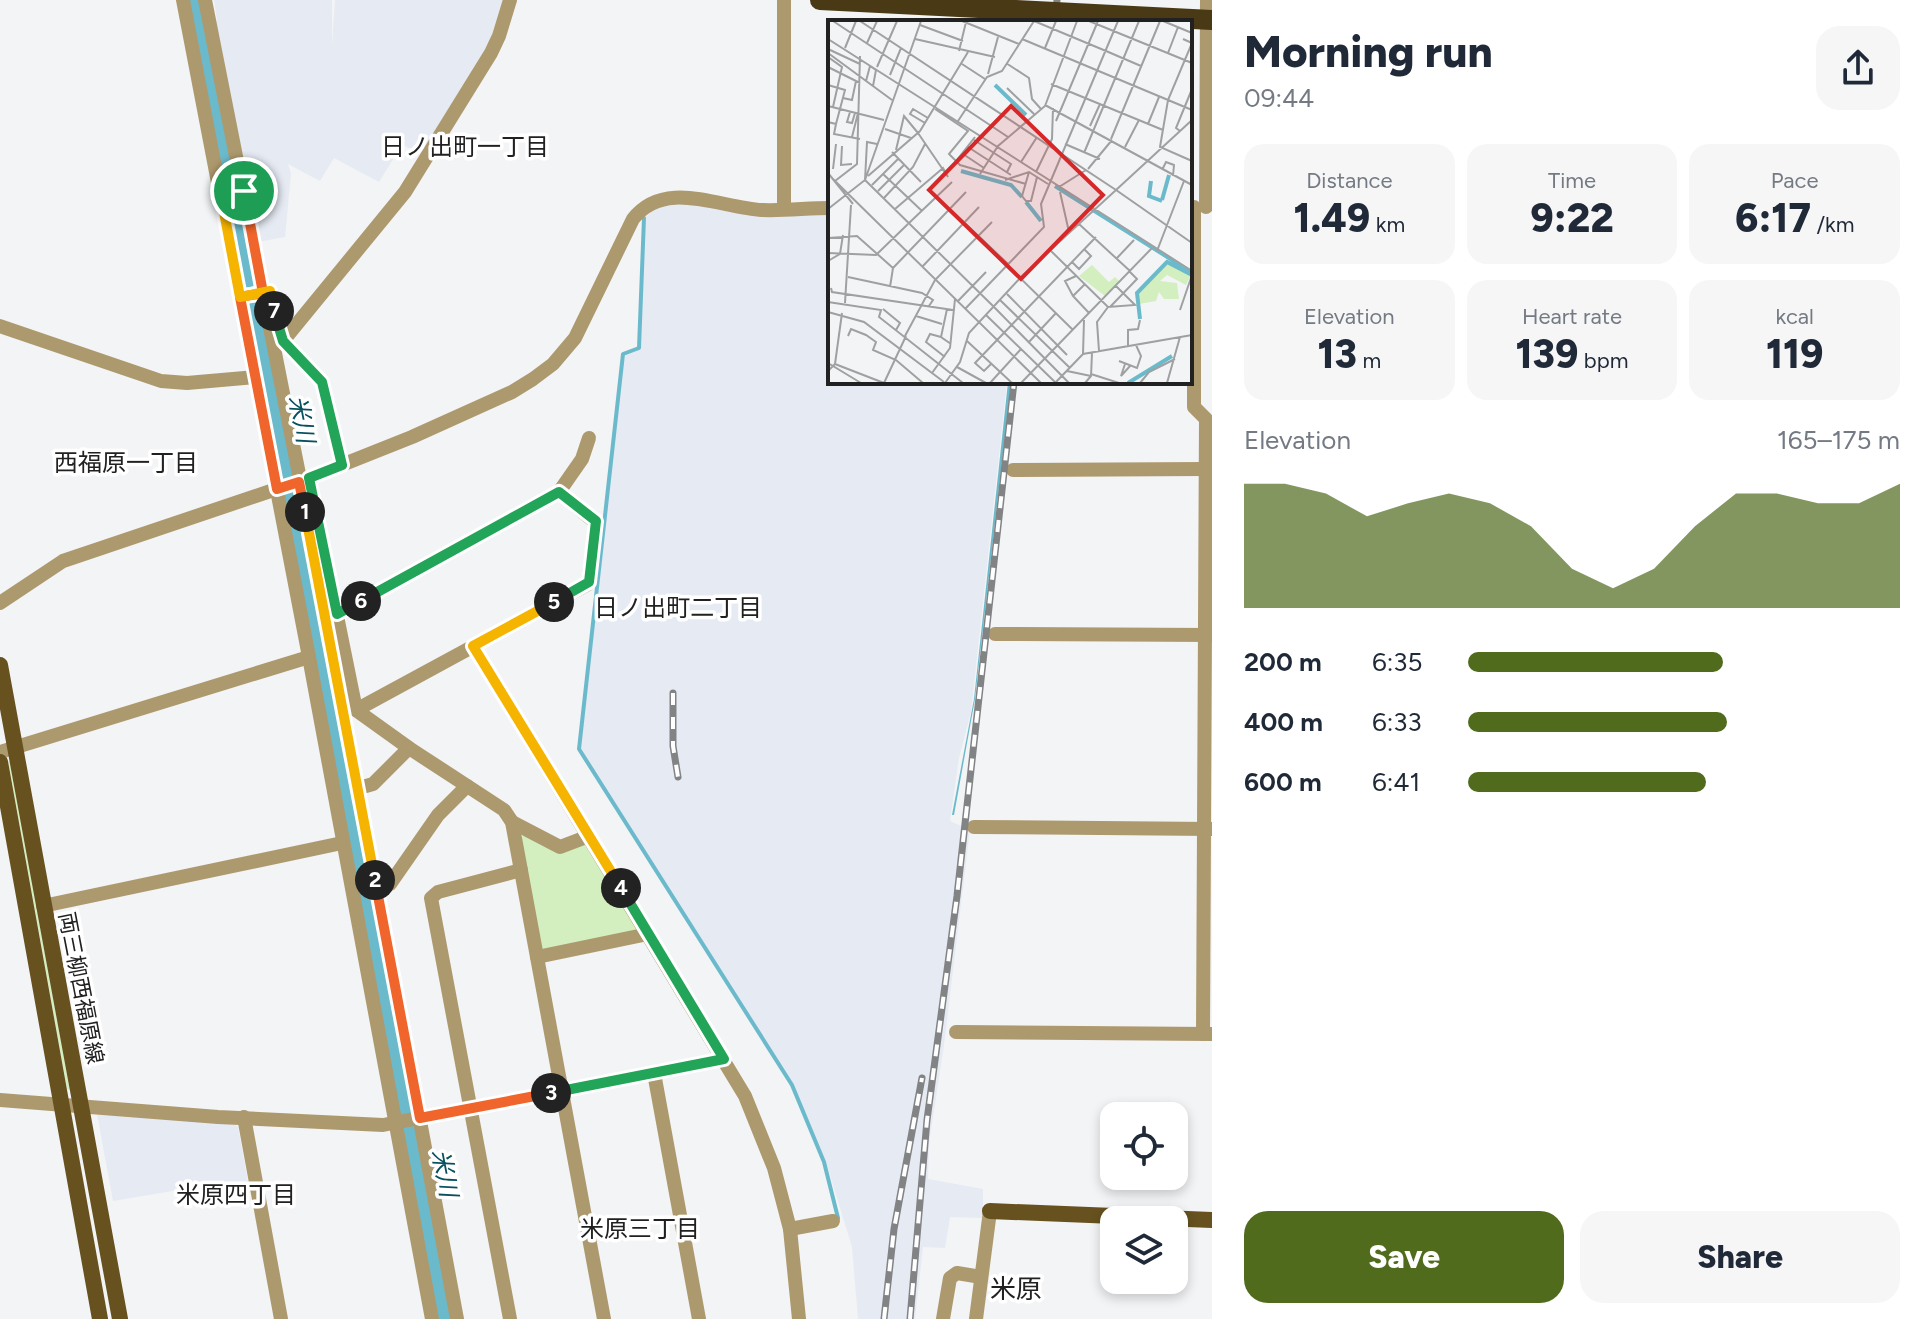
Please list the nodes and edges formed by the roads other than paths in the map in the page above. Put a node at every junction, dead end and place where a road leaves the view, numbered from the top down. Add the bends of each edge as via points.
1 (183, 0) edge
2 (205, 0) edge
3 (510, 0) edge
4 (784, 0) edge
5 (820, 0) edge
6 (1066, 0) edge
7 (1207, 0) edge
8 (1063, 20) edge
9 (1212, 20) edge
10 (1210, 44) edge
11 (234, 193) junction
12 (1200, 207) edge
13 (828, 208) edge
14 (784, 209) junction
15 (265, 250) dead end
16 (256, 294) junction
17 (0, 326) edge
18 (283, 341) junction
19 (256, 377) junction
20 (589, 438) dead end
21 (342, 465) junction
22 (1205, 469) junction
23 (1013, 470) dead end
24 (302, 481) junction
25 (278, 488) junction
26 (559, 492) junction
27 (0, 603) edge
28 (337, 614) junction
29 (995, 634) dead end
30 (1208, 635) edge
31 (473, 646) junction
32 (309, 657) junction
33 (0, 665) edge
34 (356, 710) junction
35 (409, 748) junction
36 (7, 750) edge
37 (0, 762) edge
38 (366, 786) dead end
39 (467, 786) junction
40 (512, 822) junction
41 (974, 827) dead end
42 (1209, 829) edge
43 (589, 836) junction
44 (342, 843) junction
45 (521, 870) junction
46 (376, 888) junction
47 (43, 906) junction
48 (648, 934) junction
49 (537, 957) junction
50 (956, 1032) dead end
51 (1208, 1034) edge
52 (724, 1059) junction
53 (654, 1073) junction
54 (562, 1090) junction
55 (0, 1100) edge
56 (62, 1104) junction
57 (82, 1106) junction
58 (469, 1109) junction
59 (244, 1117) junction
60 (419, 1118) junction
61 (398, 1123) junction
62 (990, 1211) joint
63 (1212, 1220) edge
64 (833, 1221) dead end
65 (790, 1229) junction
66 (981, 1277) junction
67 (100, 1319) edge
68 (120, 1319) edge
69 (281, 1319) edge
70 (432, 1319) edge
71 (457, 1319) edge
72 (510, 1319) edge
73 (604, 1319) edge
74 (699, 1319) edge
75 (799, 1319) edge
76 (943, 1319) edge
77 (976, 1319) edge

1 - 11 street
2 - 11 street
3 - 18 street via 491,53 405,192
4 - 14 street
5 - 9 highway, bridge
6 - 8 street
7 - 10 street
10 - 12 street
11 - 16 street
11 - 16 street
12 - 22 street via 1194,407 1206,419
13 - 14 street
14 - 21 street via 677,197 645,207 633,219 575,338 545,371 512,392
15 - 16 street
16 - 18 street
16 - 19 street
16 - 24 street
17 - 19 street via 161,381
18 - 21 street via 322,382
19 - 25 street
20 - 26 street via 582,459
21 - 24 street
22 - 23 street
22 - 30 street
24 - 25 street
24 - 28 street
24 - 46 street
25 - 27 street via 63,561
25 - 32 street
26 - 28 street
26 - 31 street via 596,521 589,582
28 - 34 street
29 - 30 street
30 - 42 street
31 - 34 street
31 - 43 street
32 - 36 street
32 - 44 street
33 - 36 main road, 両三柳西福原線
34 - 35 street
35 - 38 street
35 - 39 street
36 - 47 main road, 両三柳西福原線
37 - 56 main road, 両三柳西福原線
39 - 40 street via 504,810
39 - 46 street via 438,815 390,884
40 - 43 street via 560,847
40 - 45 street
41 - 42 street
42 - 51 street
43 - 48 street
44 - 47 street
44 - 61 street
45 - 49 street
45 - 58 street via 431,898
46 - 60 street
47 - 57 main road, 両三柳西福原線
48 - 49 street
48 - 52 street
49 - 54 street
50 - 51 street
52 - 53 street
52 - 65 street via 758,1123
53 - 54 street
53 - 74 street
54 - 58 street
54 - 73 street
55 - 56 street
56 - 57 street
56 - 67 main road, 両三柳西福原線
57 - 59 street
57 - 68 main road, 両三柳西福原線
58 - 60 street
58 - 72 street
59 - 61 street
59 - 69 street
60 - 61 street
60 - 71 street
61 - 70 street
62 - 63 main road
62 - 66 street
64 - 65 street
65 - 75 street
66 - 76 street via 957,1273 950,1278
66 - 77 street

